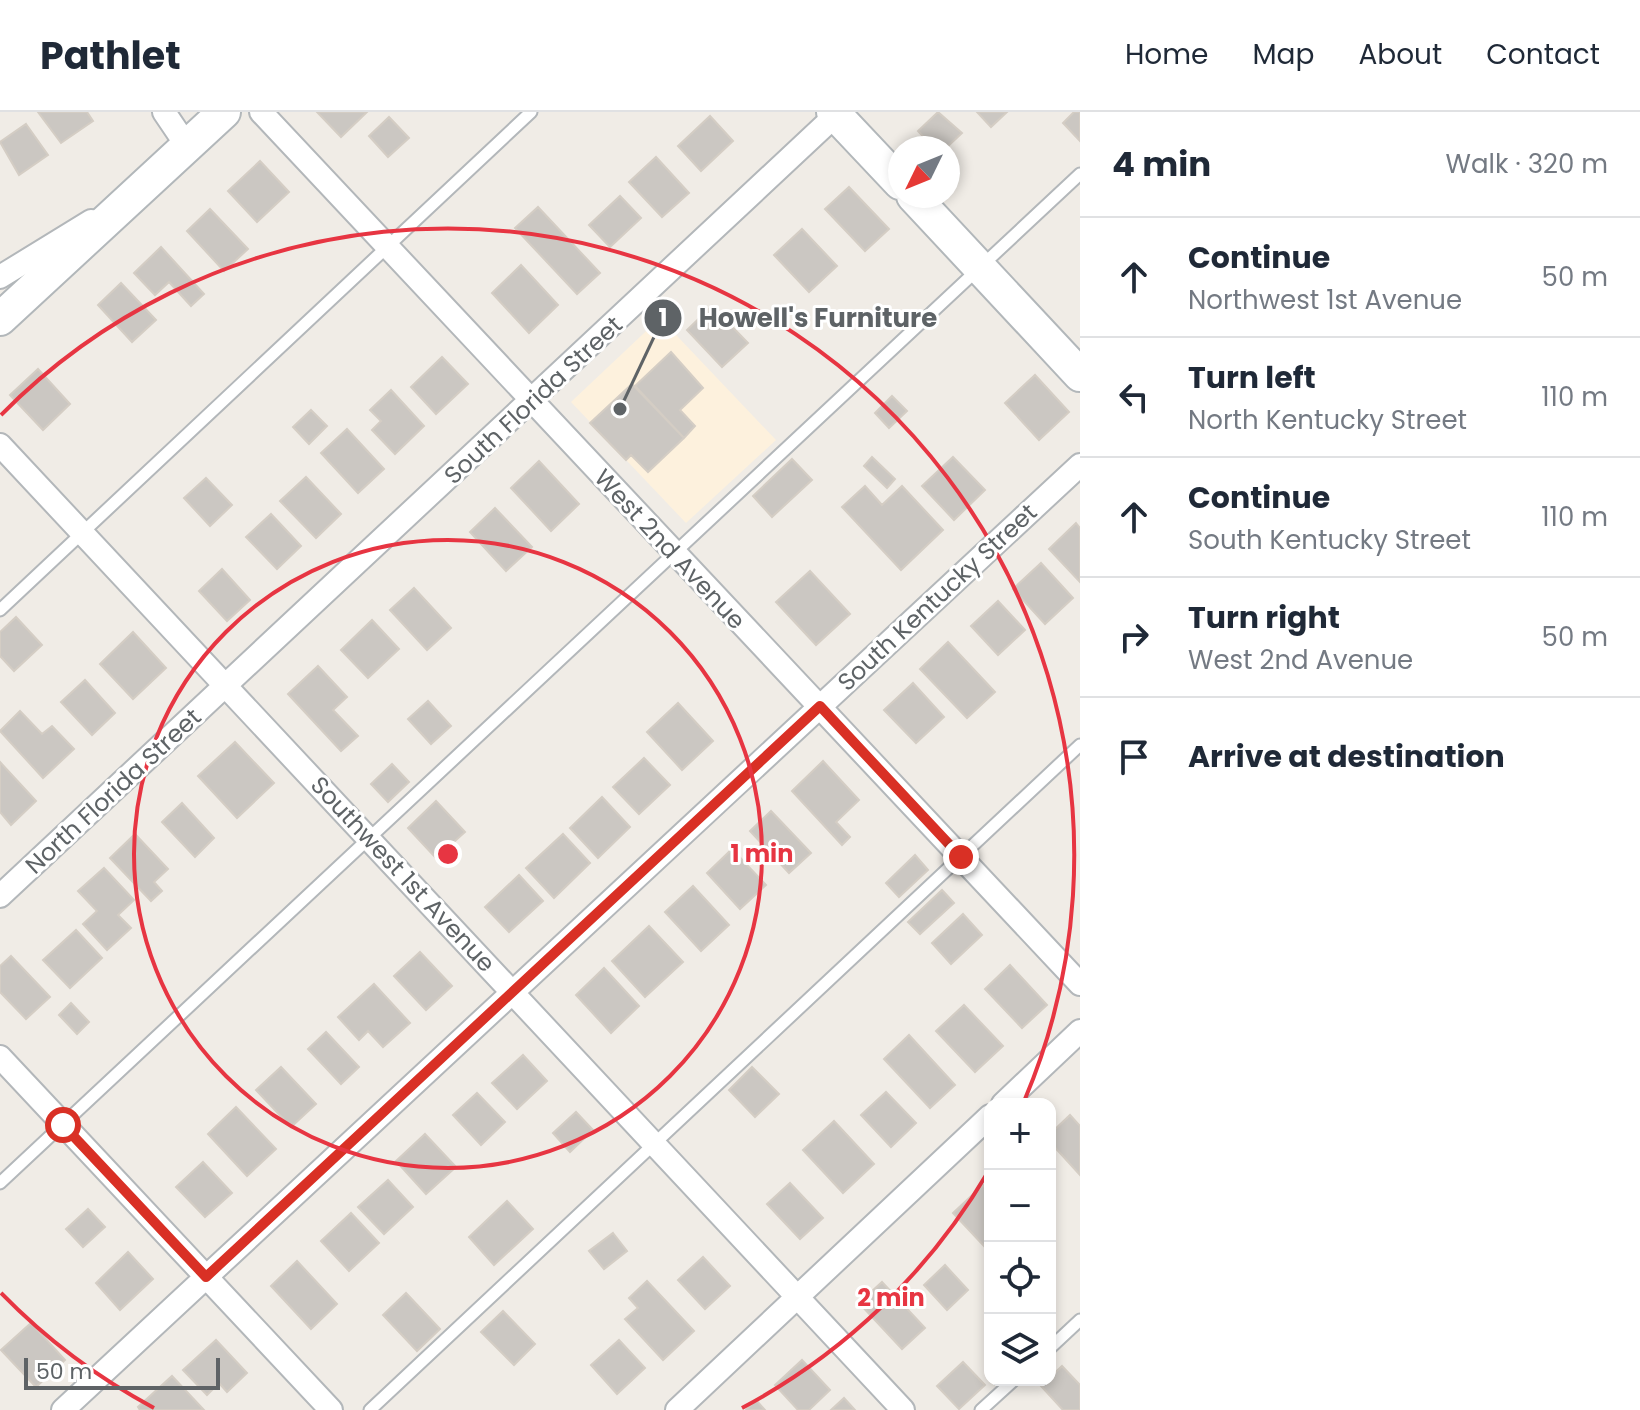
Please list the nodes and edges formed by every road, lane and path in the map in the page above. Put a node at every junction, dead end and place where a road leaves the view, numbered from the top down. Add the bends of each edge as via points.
1 (164, 112) edge
2 (224, 112) edge
3 (261, 112) edge
4 (531, 112) edge
5 (836, 113) edge
6 (187, 146) junction
7 (888, 170) edge
8 (1080, 174) edge
9 (133, 195) junction
10 (924, 208) edge
11 (387, 247) junction
12 (981, 268) junction
13 (0, 277) edge
14 (0, 319) edge
15 (1080, 375) edge
16 (531, 401) junction
17 (0, 445) edge
18 (1080, 465) edge
19 (83, 534) junction
20 (673, 551) junction
21 (0, 610) edge
22 (225, 687) junction
23 (820, 706) junction
24 (1080, 745) edge
25 (368, 837) junction
26 (961, 857) junction
27 (0, 896) edge
28 (1080, 984) edge
29 (514, 991) junction
30 (1080, 1031) edge
31 (0, 1057) edge
32 (1009, 1098) edge
33 (984, 1122) edge
34 (63, 1125) junction
35 (654, 1143) junction
36 (0, 1183) edge
37 (206, 1277) junction
38 (797, 1298) junction
39 (1080, 1320) edge
40 (1056, 1342) edge
41 (1007, 1386) edge
42 (63, 1410) edge
43 (331, 1410) edge
44 (370, 1410) edge
45 (677, 1410) edge
46 (903, 1410) edge
47 (981, 1410) edge

1 - 6 street
2 - 6 main road
3 - 11 street, West 2nd Avenue
4 - 11 lane
5 - 7 main road
5 - 16 street, South Florida Street
6 - 9 main road
8 - 12 lane
9 - 13 street
9 - 14 main road
10 - 12 main road
11 - 16 street, West 2nd Avenue
11 - 19 lane
12 - 15 main road
12 - 20 lane
16 - 20 street, West 2nd Avenue
16 - 22 street, South Florida Street
17 - 19 street, Southwest 1st Avenue
18 - 23 street, South Kentucky Street
19 - 21 lane
19 - 22 street, Southwest 1st Avenue
20 - 23 street, West 2nd Avenue
20 - 25 lane
22 - 25 street, Southwest 1st Avenue
22 - 27 street, North Florida Street
23 - 26 street, West 2nd Avenue
23 - 29 street, South Kentucky Street
24 - 26 lane
25 - 29 street, Southwest 1st Avenue
25 - 34 lane
26 - 28 street, West 2nd Avenue
26 - 35 lane
29 - 35 street, Southwest 1st Avenue
29 - 37 street, South Kentucky Street
30 - 32 street
31 - 34 street
33 - 38 street
34 - 36 lane
34 - 37 street
35 - 38 street, Southwest 1st Avenue
35 - 44 lane
37 - 42 street, South Kentucky Street
37 - 43 street
38 - 45 street
38 - 46 street, Southwest 1st Avenue
39 - 40 lane
41 - 47 lane

